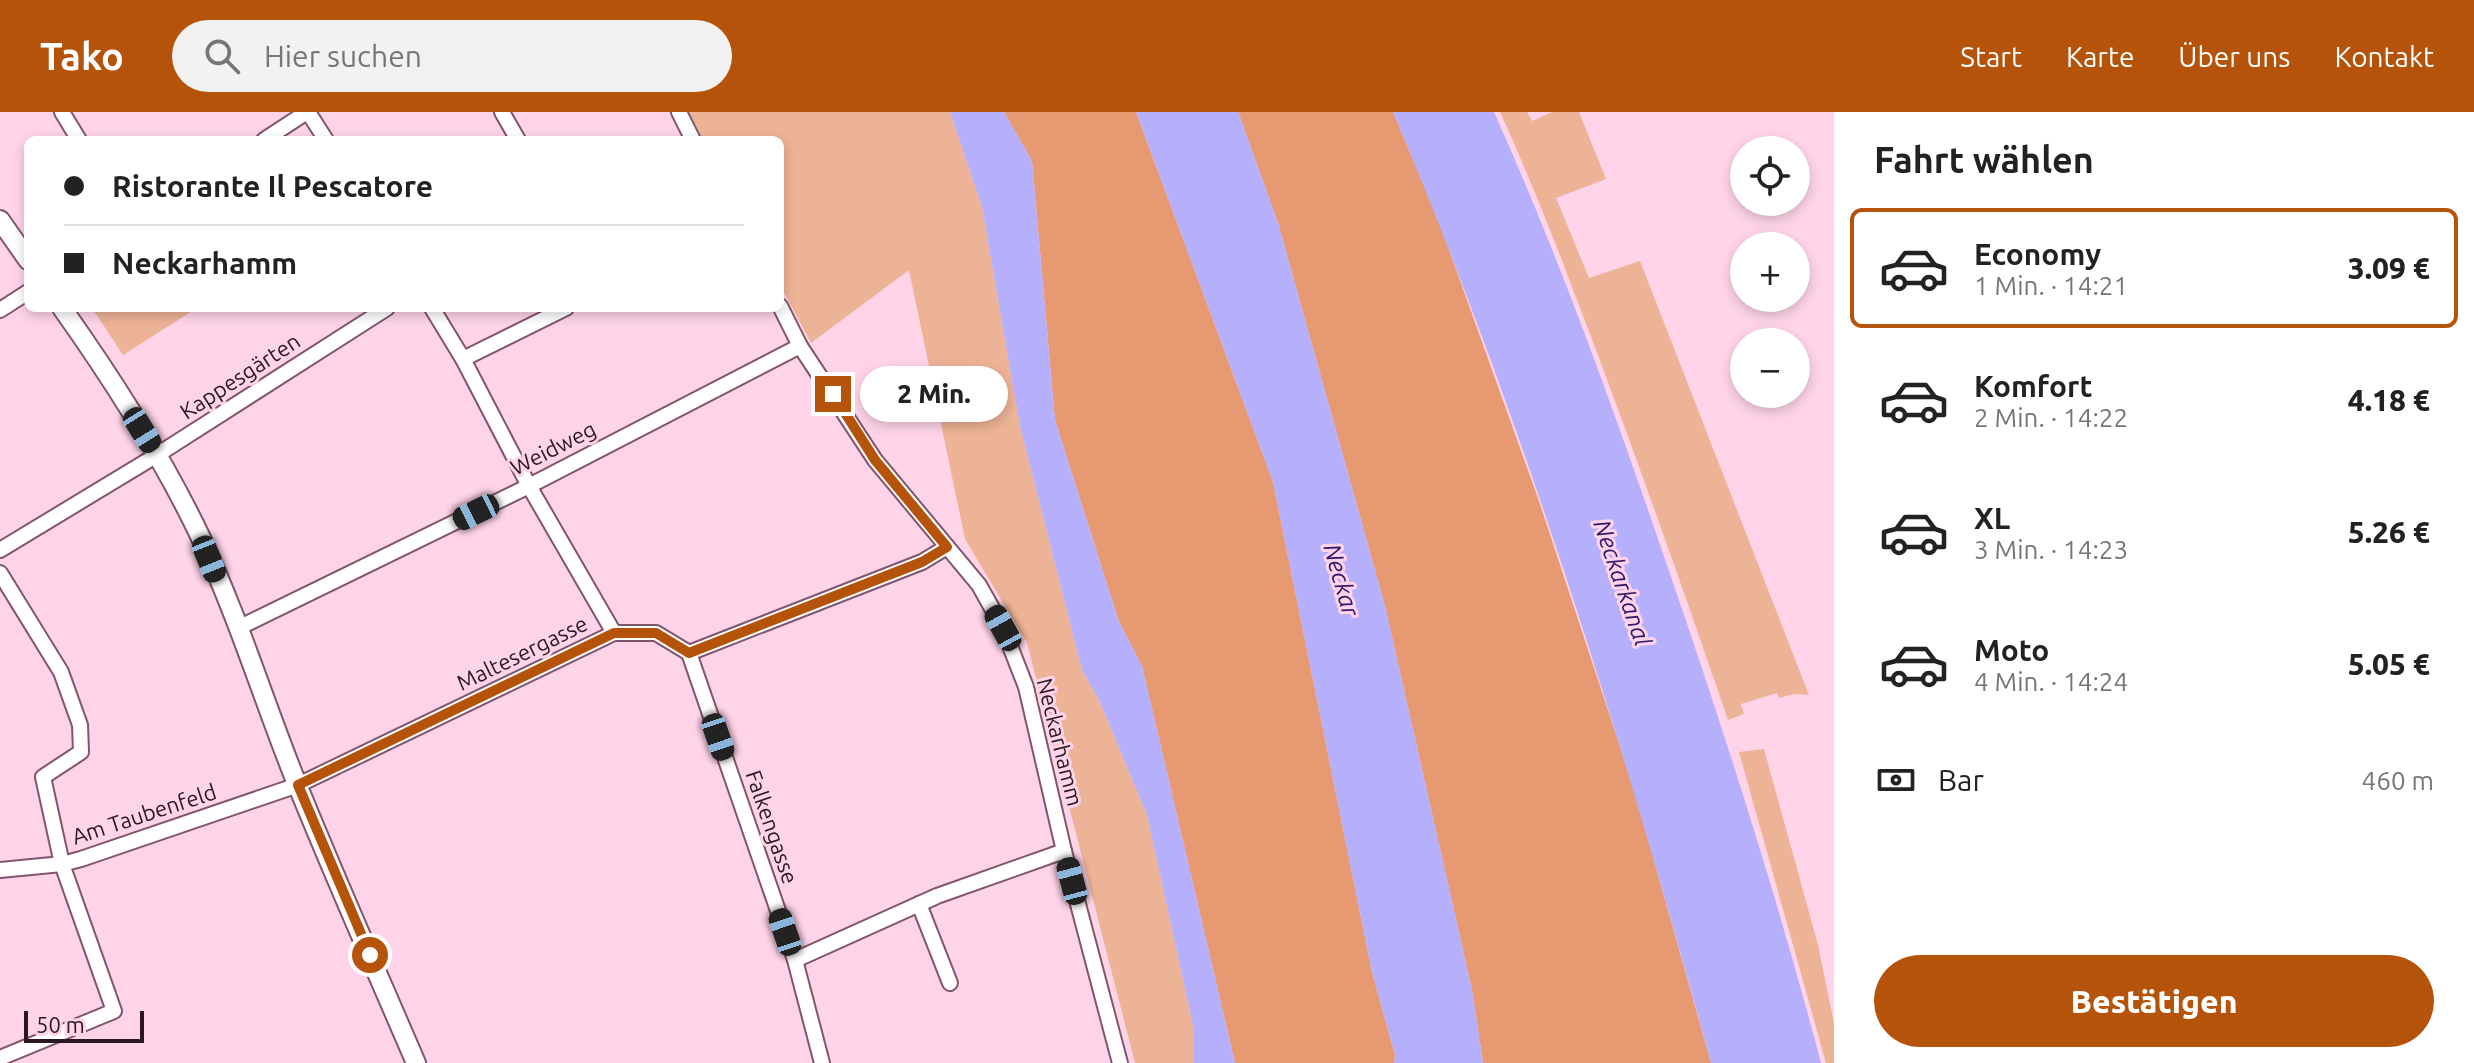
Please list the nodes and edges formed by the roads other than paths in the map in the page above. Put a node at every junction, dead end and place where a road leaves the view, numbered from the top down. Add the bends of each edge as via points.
1 (62, 112) edge
2 (307, 112) edge
3 (502, 112) edge
4 (679, 112) edge
5 (77, 136) edge
6 (270, 136) edge
7 (323, 136) edge
8 (516, 136) edge
9 (691, 136) edge
10 (0, 220) edge
11 (24, 254) edge
12 (24, 295) edge
13 (0, 310) edge
14 (65, 312) edge
15 (381, 312) edge
16 (434, 312) edge
17 (558, 312) edge
18 (783, 312) edge
19 (800, 346) junction
20 (463, 359) junction
21 (157, 455) junction
22 (529, 486) junction
23 (947, 547) junction
24 (0, 550) edge
25 (0, 573) edge
26 (238, 628) junction
27 (614, 633) junction
28 (689, 653) junction
29 (298, 785) junction
30 (1064, 851) junction
31 (62, 864) junction
32 (0, 870) edge
33 (919, 904) junction
34 (795, 960) junction
35 (950, 983) dead end
36 (0, 1058) edge
37 (416, 1063) edge
38 (822, 1063) edge
39 (1120, 1063) edge

1 - 5 street
2 - 6 street
2 - 7 street
3 - 8 street
4 - 9 street
10 - 11 street
12 - 13 street
14 - 21 street
15 - 21 street, Kappesgärten
16 - 20 street
17 - 20 street
18 - 19 street, Neckarhamm
19 - 22 street, Weidweg
19 - 23 street, Neckarhamm via 875,460
20 - 22 street
21 - 24 street, Kappesgärten
21 - 26 street via 200,536
22 - 26 street, Weidweg
22 - 27 street
23 - 28 street via 922,562
23 - 30 street, Neckarhamm via 979,585 1026,687
25 - 31 street via 61,672 80,725 81,752 43,777
26 - 29 street
27 - 28 street, Maltesergasse via 656,633
27 - 29 street, Maltesergasse
28 - 34 street, Falkengasse
29 - 31 street, Am Taubenfeld
29 - 37 street
30 - 33 street
30 - 39 street, Neckarhamm
31 - 32 street, Am Taubenfeld
31 - 36 street via 114,1011
33 - 34 street
33 - 35 street
34 - 38 street, Falkengasse

